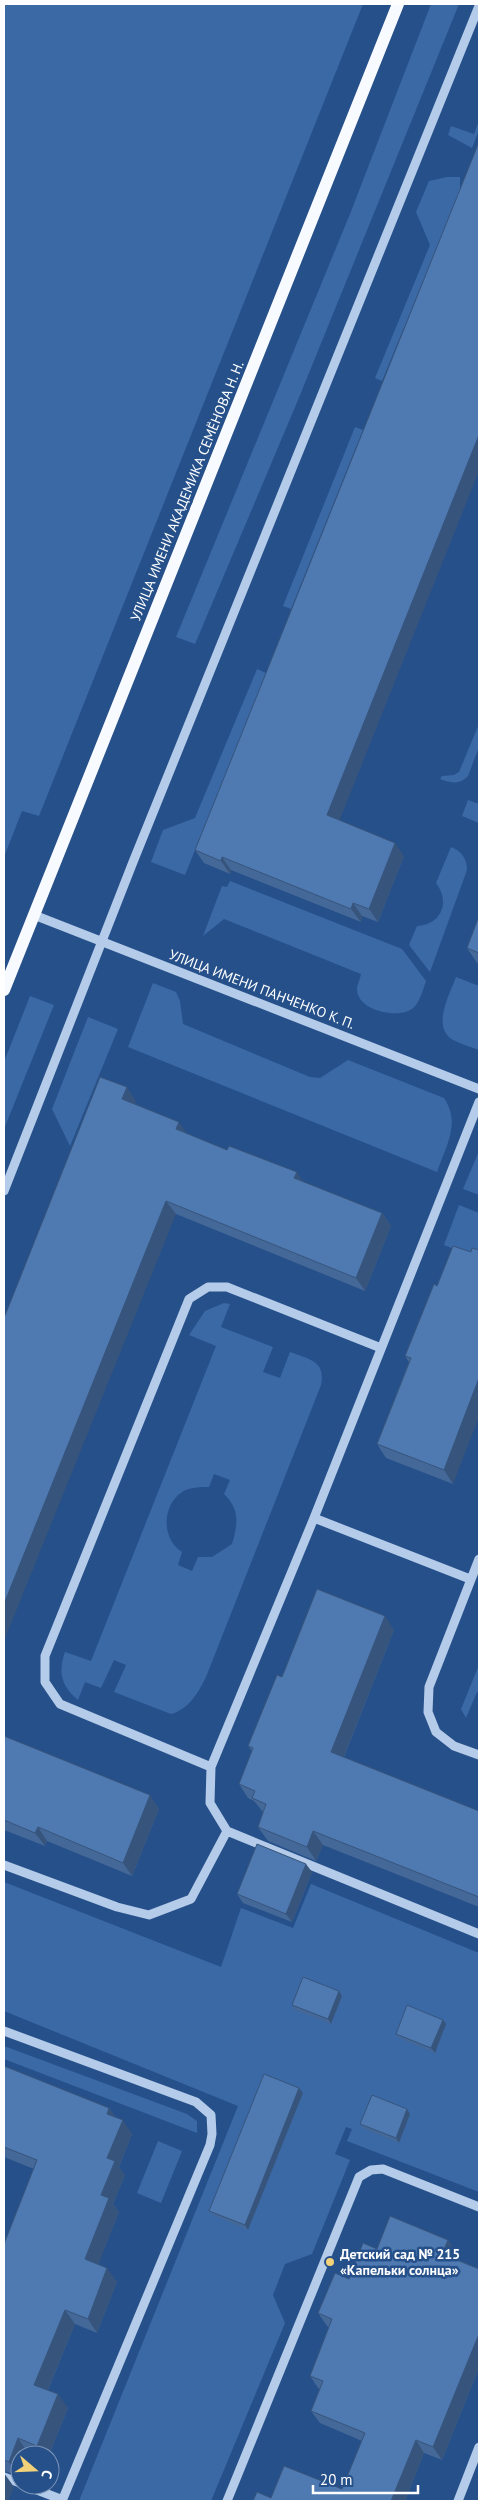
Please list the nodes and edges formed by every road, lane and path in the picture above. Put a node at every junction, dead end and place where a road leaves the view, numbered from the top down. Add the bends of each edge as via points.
1 (398, 4) edge
2 (479, 6) edge
3 (34, 915) junction
4 (102, 942) junction
5 (4, 990) edge
6 (479, 1089) edge
7 (479, 1102) edge
8 (4, 1191) edge
9 (381, 1348) junction
10 (314, 1518) junction
11 (479, 1559) edge
12 (470, 1579) junction
13 (479, 1755) edge
14 (211, 1767) junction
15 (227, 1831) junction
16 (4, 1865) edge
17 (479, 1934) edge
18 (4, 2031) edge
19 (479, 2207) edge
20 (479, 2447) edge
21 (48, 2495) edge
22 (62, 2501) edge
23 (227, 2501) edge
24 (458, 2501) edge

1 - 3 main road, УЛИЦА ИМЕНИ АКАДЕМИКА СЕМЁНОВА Н. Н.
2 - 4 street
3 - 4 street, УЛИЦА ИМЕНИ ПАНЧЕНКО К. П.
3 - 5 main road, УЛИЦА ИМЕНИ АКАДЕМИКА СЕМЁНОВА Н. Н.
4 - 6 street, УЛИЦА ИМЕНИ ПАНЧЕНКО К. П.
4 - 8 street
7 - 9 street
9 - 10 street
9 - 14 street via 227,1287 208,1287 189,1299 45,1656 45,1682 60,1704
10 - 12 street
10 - 14 street
11 - 12 street
12 - 13 street via 429,1686 428,1712 436,1732 454,1746
14 - 15 street via 210,1803
15 - 16 street via 191,1899 149,1915 117,1907
15 - 17 street
18 - 22 street via 196,2102 211,2116 210,2145
19 - 23 street via 383,2169 371,2170 359,2177
20 - 24 street
21 - 22 street

